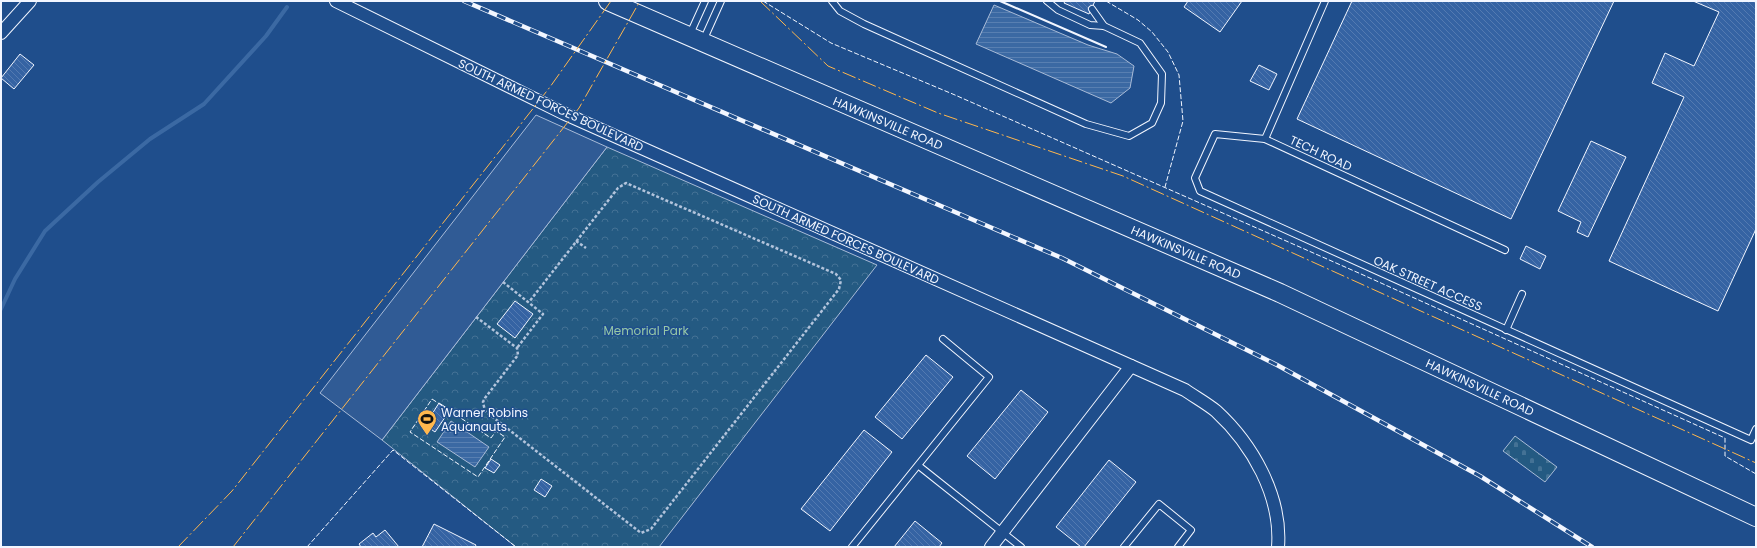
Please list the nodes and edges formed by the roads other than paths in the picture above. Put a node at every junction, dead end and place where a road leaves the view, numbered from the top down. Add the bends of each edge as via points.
1 (30, 1) edge
2 (336, 1) edge
3 (608, 1) edge
4 (705, 1) edge
5 (720, 1) edge
6 (832, 1) edge
7 (1047, 1) edge
8 (1326, 1) edge
9 (1092, 9) dead end
10 (1104, 26) junction
11 (1, 33) edge
12 (696, 39) junction
13 (1265, 139) junction
14 (1505, 250) dead end
15 (1522, 294) dead end
16 (1506, 330) junction
17 (943, 339) dead end
18 (1131, 366) junction
19 (1756, 429) edge
20 (919, 466) junction
21 (1756, 517) edge
22 (1003, 533) junction
23 (852, 547) edge
24 (991, 547) edge
25 (1020, 547) edge
26 (1124, 547) edge
27 (1178, 547) edge
28 (1278, 547) edge

1 - 11 street
2 - 18 street, SOUTH ARMED FORCES BOULEVARD via 563,113
3 - 12 main road, HAWKINSVILLE ROAD
4 - 12 lane
5 - 12 lane
6 - 10 lane via 840,10 864,24 1086,124 1129,136 1152,123 1161,103 1162,74 1140,43
7 - 10 lane via 1058,10 1090,26
8 - 13 lane
9 - 10 lane
12 - 21 main road, HAWKINSVILLE ROAD via 1280,293
13 - 14 lane, TECH ROAD
13 - 16 lane, OAK STREET ACCESS via 1215,134 1195,178 1200,191
15 - 16 lane
16 - 19 lane, OAK STREET ACCESS via 1751,440
17 - 20 lane via 989,378
18 - 22 street
18 - 28 street, SOUTH ARMED FORCES BOULEVARD via 1185,390 1214,410 1236,431 1260,467 1276,508
20 - 22 lane
20 - 23 lane
22 - 24 street
22 - 25 lane
26 - 27 lane via 1159,504 1192,530

